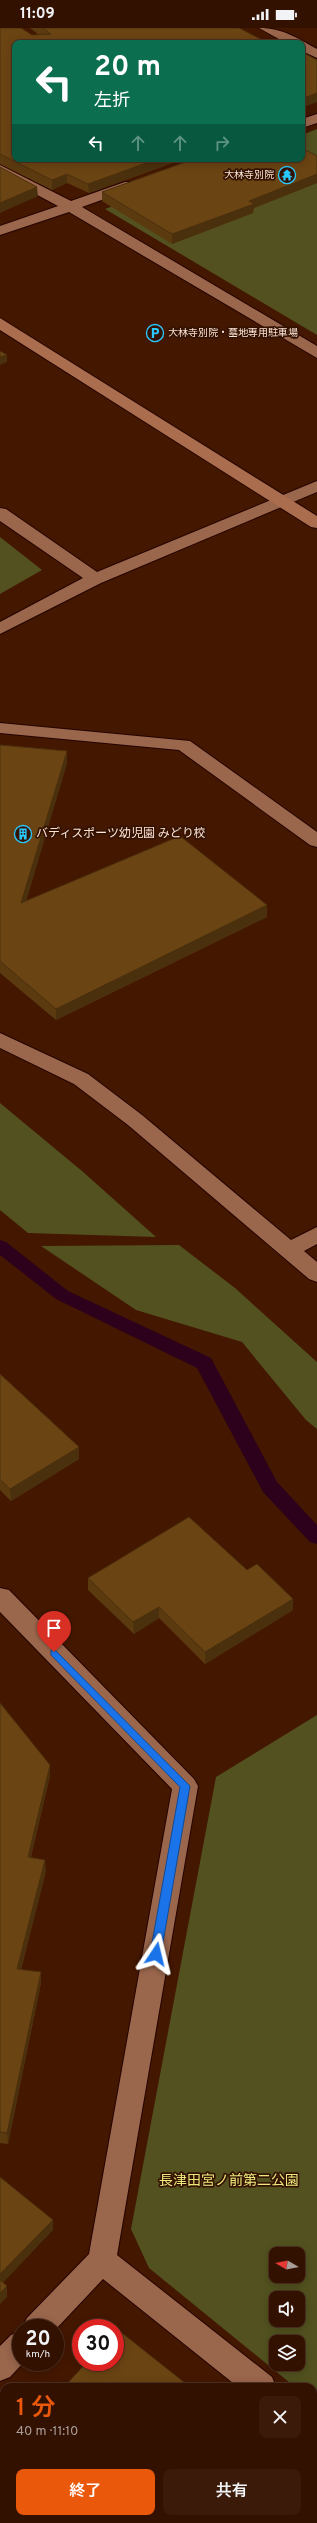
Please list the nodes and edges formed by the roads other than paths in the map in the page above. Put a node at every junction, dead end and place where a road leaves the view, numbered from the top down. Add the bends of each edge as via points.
1 (266, 28) edge
2 (290, 40) edge
3 (305, 48) edge
4 (317, 54) edge
5 (317, 118) edge
6 (305, 123) edge
7 (0, 169) edge
8 (143, 180) edge
9 (70, 206) junction
10 (0, 231) edge
11 (0, 322) edge
12 (317, 353) edge
13 (317, 486) edge
14 (284, 501) junction
15 (0, 512) edge
16 (317, 523) edge
17 (95, 579) junction
18 (0, 629) edge
19 (0, 728) edge
20 (317, 841) edge
21 (0, 1040) edge
22 (317, 1234) edge
23 (290, 1250) junction
24 (317, 1274) edge
25 (0, 1597) edge
26 (102, 2260) junction
27 (46, 2319) edge
28 (12, 2354) edge
29 (0, 2367) edge
30 (256, 2383) edge

1 - 2 street
3 - 4 street
5 - 6 street
7 - 9 street
8 - 9 street
9 - 10 street
9 - 12 street
11 - 14 street
13 - 14 street
14 - 16 street
14 - 17 street
15 - 17 street
17 - 18 street
19 - 20 street via 184,745
21 - 23 street via 81,1079 135,1120
22 - 23 street
23 - 24 street
25 - 26 street via 185,1786
26 - 27 street
26 - 30 street
28 - 29 street

